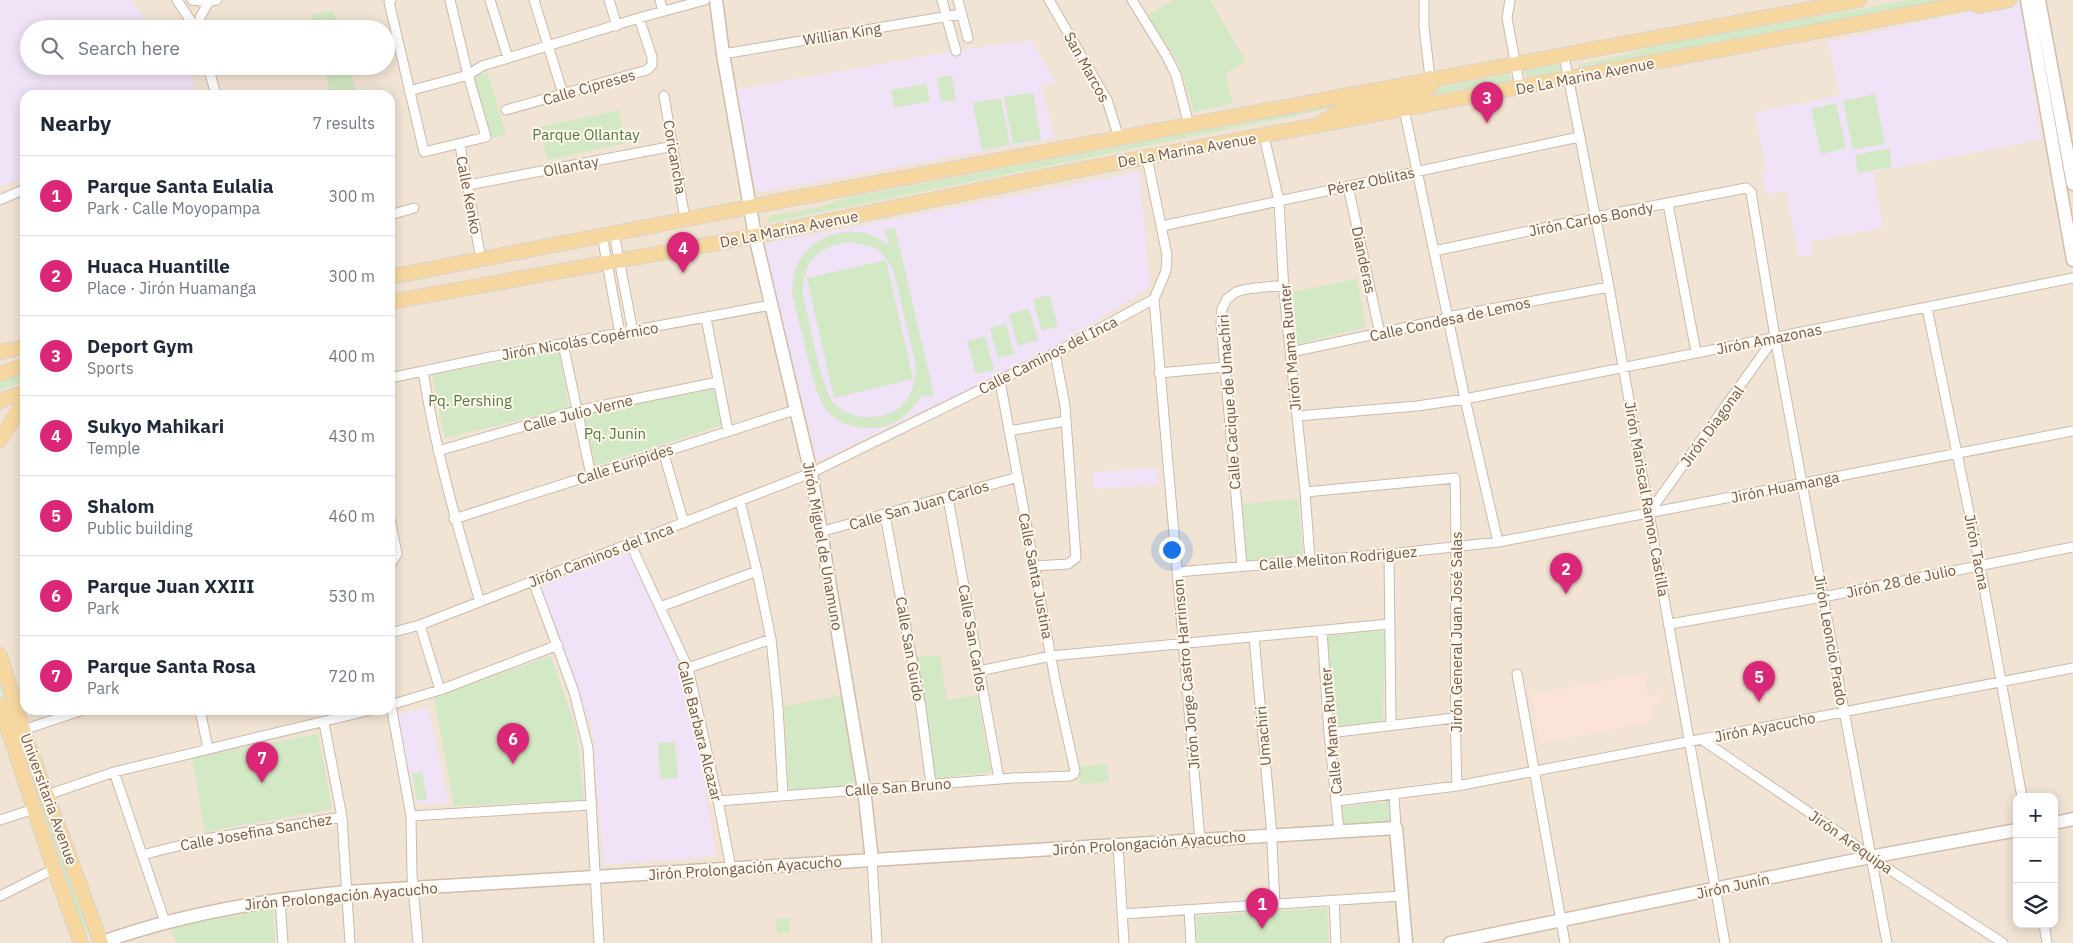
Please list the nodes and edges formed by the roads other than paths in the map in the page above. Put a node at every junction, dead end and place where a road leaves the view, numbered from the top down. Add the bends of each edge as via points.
1 (177, 0) edge
2 (192, 0) edge
3 (390, 0) edge
4 (450, 0) edge
5 (490, 0) edge
6 (534, 0) edge
7 (609, 0) edge
8 (660, 0) edge
9 (705, 0) edge
10 (716, 0) edge
11 (942, 0) edge
12 (958, 0) edge
13 (1049, 0) edge
14 (1132, 0) edge
15 (1424, 0) edge
16 (1510, 0) edge
17 (1859, 0) edge
18 (2009, 0) edge
19 (2027, 0) edge
20 (2039, 0) edge
21 (213, 1) edge
22 (1978, 1) edge
23 (663, 11) junction
24 (961, 14) junction
25 (946, 17) junction
26 (639, 18) junction
27 (191, 20) edge
28 (200, 20) edge
29 (394, 20) edge
30 (395, 24) edge
31 (617, 26) junction
32 (968, 38) dead end
33 (548, 46) junction
34 (956, 51) dead end
35 (723, 54) junction
36 (1564, 55) junction
37 (508, 58) junction
38 (1516, 64) junction
39 (210, 75) edge
40 (468, 75) junction
41 (1430, 78) junction
42 (1569, 79) junction
43 (1520, 88) junction
44 (215, 90) edge
45 (409, 91) junction
46 (562, 94) junction
47 (664, 96) dead end
48 (1404, 109) junction
49 (506, 110) dead end
50 (1189, 124) junction
51 (1314, 126) junction
52 (2061, 129) edge
53 (1264, 136) junction
54 (1580, 137) junction
55 (1119, 138) junction
56 (460, 145) junction
57 (674, 146) junction
58 (1147, 158) junction
59 (1417, 171) junction
60 (2073, 184) edge
61 (468, 186) junction
62 (1348, 186) junction
63 (1749, 190) joint
64 (20, 191) edge
65 (0, 200) edge
66 (1279, 201) junction
67 (1668, 204) junction
68 (749, 206) junction
69 (414, 208) dead end
70 (395, 213) edge
71 (1595, 217) junction
72 (685, 219) junction
73 (1162, 226) junction
74 (608, 234) junction
75 (755, 236) junction
76 (1434, 251) junction
77 (481, 259) junction
78 (2073, 260) edge
79 (614, 261) junction
80 (395, 276) edge
81 (2073, 278) edge
82 (1284, 285) junction
83 (1609, 286) junction
84 (1154, 299) junction
85 (395, 301) edge
86 (771, 305) junction
87 (1927, 308) junction
88 (1447, 317) junction
89 (706, 318) junction
90 (633, 332) junction
91 (620, 334) junction
92 (1380, 334) junction
93 (1775, 337) junction
94 (563, 344) junction
95 (20, 348) edge
96 (0, 352) edge
97 (1291, 352) junction
98 (1696, 352) junction
99 (1055, 353) junction
100 (20, 367) edge
101 (1224, 367) junction
102 (1624, 367) junction
103 (423, 371) junction
104 (1159, 373) junction
105 (0, 374) edge
106 (395, 377) edge
107 (1000, 380) junction
108 (718, 382) junction
109 (20, 394) edge
110 (1465, 399) junction
111 (0, 401) edge
112 (20, 408) edge
113 (796, 410) junction
114 (576, 411) junction
115 (1297, 416) junction
116 (1066, 421) junction
117 (728, 431) junction
118 (1009, 431) junction
119 (2073, 431) edge
120 (0, 440) edge
121 (438, 450) junction
122 (663, 451) junction
123 (1957, 454) junction
124 (811, 473) junction
125 (591, 475) junction
126 (1018, 477) junction
127 (1802, 484) junction
128 (1305, 492) junction
129 (948, 498) junction
130 (740, 501) junction
131 (1648, 514) junction
132 (885, 515) junction
133 (454, 519) junction
134 (684, 523) junction
135 (820, 532) junction
136 (1498, 542) junction
137 (630, 543) junction
138 (395, 544) edge
139 (1457, 547) junction
140 (2073, 547) edge
141 (1389, 554) junction
142 (395, 557) edge
143 (1310, 560) junction
144 (1980, 564) junction
145 (1035, 566) junction
146 (1242, 566) junction
147 (757, 571) junction
148 (1178, 572) junction
149 (533, 581) junction
150 (1823, 597) junction
151 (480, 602) junction
152 (660, 607) junction
153 (1389, 624) junction
154 (1670, 624) junction
155 (420, 625) junction
156 (1322, 631) junction
157 (395, 632) edge
158 (1254, 637) junction
159 (771, 639) junction
160 (1184, 644) junction
161 (558, 645) junction
162 (0, 655) edge
163 (1051, 656) junction
164 (688, 668) junction
165 (2073, 668) edge
166 (979, 671) junction
167 (1517, 674) dead end
168 (2002, 682) junction
169 (440, 690) junction
170 (395, 704) edge
171 (0, 705) edge
172 (1844, 711) junction
173 (68, 715) edge
174 (201, 715) edge
175 (351, 715) edge
176 (393, 715) edge
177 (1454, 718) junction
178 (324, 722) junction
179 (1391, 724) junction
180 (23, 730) junction
181 (1329, 733) junction
182 (1701, 739) junction
183 (1689, 741) junction
184 (208, 748) junction
185 (1075, 770) joint
186 (1534, 770) junction
187 (114, 772) junction
188 (999, 779) junction
189 (931, 784) junction
190 (1457, 786) junction
191 (864, 789) junction
192 (2021, 793) edge
193 (47, 794) junction
194 (783, 795) junction
195 (1394, 795) junction
196 (718, 801) junction
197 (1337, 802) junction
198 (592, 805) junction
199 (34, 809) junction
200 (410, 816) junction
201 (342, 818) junction
202 (2073, 819) edge
203 (0, 820) edge
204 (2058, 822) edge
205 (1396, 828) junction
206 (1339, 831) junction
207 (2013, 831) edge
208 (1271, 835) junction
209 (1200, 840) junction
210 (1118, 845) junction
211 (142, 855) junction
212 (1870, 857) junction
213 (872, 860) junction
214 (731, 868) junction
215 (54, 869) junction
216 (596, 877) junction
217 (413, 888) junction
218 (1715, 890) junction
219 (347, 892) junction
220 (0, 896) edge
221 (1401, 896) junction
222 (280, 899) junction
223 (1334, 900) junction
224 (1275, 904) junction
225 (1189, 910) junction
226 (1122, 914) junction
227 (1561, 921) junction
228 (165, 922) junction
229 (2045, 928) edge
230 (81, 943) edge
231 (101, 943) edge
232 (283, 943) edge
233 (350, 943) edge
234 (418, 943) edge
235 (599, 943) edge
236 (877, 943) edge
237 (1124, 943) edge
238 (1191, 943) edge
239 (1336, 943) edge
240 (1406, 943) edge
241 (1450, 943) edge
242 (1566, 943) edge
243 (1725, 943) edge
244 (1887, 943) edge
245 (2003, 943) edge
246 (2047, 943) edge

1 - 27 street
2 - 21 street
3 - 29 street, Calle Kenko
4 - 40 street
5 - 37 street
6 - 33 street
7 - 31 street
8 - 23 street
9 - 23 street
10 - 35 street, Jirón Miguel de Unamuno
11 - 25 street
12 - 24 street
13 - 55 street, San Marcos via 1107,100
14 - 50 street via 1176,75
15 - 41 street
16 - 38 street via 1507,18
17 - 36 main road, De La Marina Avenue
18 - 22 main road, De La Marina Avenue via 1979,6
19 - 52 street
20 - 52 street
21 - 28 street
22 - 42 main road, De La Marina Avenue
23 - 26 street
24 - 25 street, Willian King
24 - 32 street
25 - 34 street
25 - 35 street, Willian King
26 - 31 street
26 - 46 street, Calle Cipreses via 652,66
30 - 45 street, Calle Kenko
31 - 33 street
33 - 37 street
33 - 46 street
35 - 68 street, Jirón Miguel de Unamuno
36 - 38 main road, De La Marina Avenue
36 - 42 street, Jirón Mariscal Ramon Castilla
37 - 40 street via 482,66
38 - 41 main road, De La Marina Avenue
38 - 43 street
39 - 44 street
40 - 45 street
40 - 56 street via 486,137
41 - 50 main road, De La Marina Avenue
41 - 51 main road via 1430,87 1424,94 1344,109
42 - 43 main road, De La Marina Avenue
42 - 54 street, Jirón Mariscal Ramon Castilla
43 - 48 main road, De La Marina Avenue
45 - 56 street, Calle Kenko via 422,152
46 - 49 street, Calle Cipreses
47 - 57 street, Coricancha
48 - 51 main road, De La Marina Avenue
48 - 59 street
50 - 55 main road, De La Marina Avenue
51 - 53 main road, De La Marina Avenue
52 - 60 street
52 - 78 street
53 - 58 main road, De La Marina Avenue
53 - 66 street, Jirón Mama Runter
54 - 59 street, Pérez Oblitas
54 - 71 street, Jirón Mariscal Ramon Castilla
55 - 68 main road, De La Marina Avenue
56 - 61 street, Calle Kenko
57 - 61 street, Ollantay
57 - 72 street, Coricancha
58 - 73 street
58 - 75 main road, De La Marina Avenue
59 - 62 street, Pérez Oblitas
59 - 76 street
61 - 77 street, Calle Kenko
62 - 66 street, Pérez Oblitas
62 - 92 street, Dianderas
63 - 67 street, Jirón Carlos Bondy
63 - 93 street, Jirón Leoncio Prado
64 - 65 street
66 - 73 street, Pérez Oblitas
66 - 82 street, Jirón Mama Runter
67 - 71 street, Jirón Carlos Bondy
67 - 98 street
68 - 72 main road, De La Marina Avenue
68 - 75 street, Jirón Miguel de Unamuno
69 - 70 street
71 - 76 street, Jirón Carlos Bondy
71 - 83 street, Jirón Mariscal Ramon Castilla
72 - 74 main road, De La Marina Avenue
73 - 84 street via 1166,271
74 - 77 main road, De La Marina Avenue
74 - 79 street
75 - 79 main road, De La Marina Avenue
75 - 86 street, Jirón Miguel de Unamuno
76 - 88 street
77 - 80 main road, De La Marina Avenue
79 - 85 main road, De La Marina Avenue
79 - 90 street
79 - 91 street
81 - 87 street, Jirón Amazonas
82 - 97 street, Jirón Mama Runter
82 - 101 street, Calle Cacique de Umachiri via 1247,289 1236,292 1227,300 1221,322
83 - 88 street, Calle Condesa de Lemos
83 - 102 street, Jirón Mariscal Ramon Castilla
84 - 99 street, Calle Caminos del Inca
84 - 104 street, Jirón Jorge Castro Harrinson
86 - 89 street, Jirón Nicolás Copérnico
86 - 113 street, Jirón Miguel de Unamuno
87 - 93 street, Jirón Amazonas
87 - 123 street, Jirón Tacna
88 - 92 street, Calle Condesa de Lemos
88 - 110 street
89 - 90 street, Jirón Nicolás Copérnico
89 - 108 street
90 - 91 street, Jirón Nicolás Copérnico
91 - 94 street, Jirón Nicolás Copérnico
92 - 97 street, Calle Condesa de Lemos
93 - 98 street, Jirón Amazonas
93 - 127 street, Jirón Leoncio Prado
93 - 131 street, Jirón Diagonal
94 - 103 street, Jirón Nicolás Copérnico
94 - 114 street
95 - 96 main road
97 - 115 street, Jirón Mama Runter
98 - 102 street, Jirón Amazonas
99 - 107 street, Calle Caminos del Inca
99 - 116 street
100 - 105 main road
101 - 104 street
101 - 146 street, Calle Cacique de Umachiri
102 - 110 street, Jirón Amazonas
102 - 131 street, Jirón Mariscal Ramon Castilla
103 - 106 street, Jirón Nicolás Copérnico
103 - 121 street
104 - 148 street, Jirón Jorge Castro Harrinson
107 - 118 street, Calle Santa Justina
107 - 124 street, Calle Caminos del Inca
108 - 114 street, Calle Julio Verne
108 - 117 street
109 - 111 main road
110 - 115 street, Jirón Amazonas
110 - 136 street
112 - 120 main road
113 - 117 street, Calle Euripides
113 - 124 street, Jirón Miguel de Unamuno
114 - 121 street, Calle Julio Verne
114 - 125 street
115 - 128 street, Jirón Mama Runter
116 - 118 street
116 - 145 street via 1076,558 1068,564
117 - 122 street, Calle Euripides
118 - 126 street, Calle Santa Justina
119 - 123 street, Jirón Huamanga
121 - 133 street
122 - 125 street, Calle Euripides
122 - 134 street
123 - 127 street, Jirón Huamanga
123 - 144 street, Jirón Tacna
124 - 130 street, Jirón Caminos del Inca
124 - 135 street, Jirón Miguel de Unamuno
125 - 133 street, Calle Euripides
126 - 129 street, Calle San Juan Carlos
126 - 145 street, Calle Santa Justina
127 - 131 street, Jirón Huamanga
127 - 150 street, Jirón Leoncio Prado
128 - 139 street, Jirón General Juan José Salas via 1454,478
128 - 143 street, Jirón Mama Runter
129 - 132 street, Calle San Juan Carlos
129 - 166 street, Calle San Carlos
130 - 134 street, Jirón Caminos del Inca
130 - 147 street
131 - 136 street, Jirón Huamanga
131 - 154 street, Jirón Mariscal Ramon Castilla
132 - 135 street, Calle San Juan Carlos
132 - 189 street, Calle San Guido via 921,708
133 - 151 street
134 - 137 street, Jirón Caminos del Inca
135 - 191 street, Jirón Miguel de Unamuno
136 - 139 street, Calle Meliton Rodriguez
137 - 149 street, Jirón Caminos del Inca
137 - 152 street, Calle Barbara Alcazar
138 - 142 street
139 - 141 street, Calle Meliton Rodriguez
139 - 177 street, Jirón General Juan José Salas
140 - 144 street, Jirón 28 de Julio
141 - 143 street, Calle Meliton Rodriguez
141 - 153 street
143 - 146 street, Calle Meliton Rodriguez
144 - 150 street, Jirón 28 de Julio
144 - 168 street, Jirón Tacna
145 - 163 street, Calle Santa Justina
146 - 148 street, Calle Meliton Rodriguez
147 - 152 street
147 - 159 street
148 - 160 street, Jirón Jorge Castro Harrinson
149 - 151 street, Jirón Caminos del Inca
149 - 161 street
150 - 154 street, Jirón 28 de Julio
150 - 172 street, Jirón Leoncio Prado
151 - 155 street, Jirón Caminos del Inca
152 - 164 street, Calle Barbara Alcazar
153 - 156 street
153 - 179 street
154 - 183 street, Jirón Mariscal Ramon Castilla
155 - 157 street, Jirón Caminos del Inca
155 - 169 street
156 - 158 street
156 - 181 street, Calle Mama Runter
158 - 160 street
158 - 208 street, Umachiri
159 - 164 street
159 - 194 street
160 - 163 street
160 - 209 street, Jirón Jorge Castro Harrinson
161 - 169 street
161 - 198 street via 588,748
162 - 180 main road, Universitaria Avenue
163 - 166 street
163 - 185 street, Calle Santa Justina
164 - 196 street, Calle Barbara Alcazar
165 - 168 street, Jirón Ayacucho
166 - 188 street, Calle San Carlos
167 - 186 street
168 - 172 street, Jirón Ayacucho
168 - 192 street, Jirón Tacna
169 - 170 street
171 - 199 main road, Universitaria Avenue
172 - 182 street, Jirón Ayacucho
172 - 212 street, Jirón Leoncio Prado
173 - 180 street
174 - 184 street
175 - 178 street
176 - 200 street
177 - 179 street
177 - 190 street, Jirón General Juan José Salas
178 - 184 street
178 - 201 street
179 - 181 street
180 - 193 main road, Universitaria Avenue
181 - 197 street, Calle Mama Runter
182 - 183 street, Jirón Ayacucho
182 - 212 street, Jirón Arequipa via 1842,834
183 - 186 street, Jirón Ayacucho
183 - 218 street, Jirón Mariscal Ramon Castilla
184 - 187 street
185 - 188 street, Calle San Bruno via 1070,776
186 - 190 street, Jirón Ayacucho
186 - 227 street
187 - 193 street
187 - 211 street
188 - 189 street, Calle San Bruno
189 - 191 street, Calle San Bruno
190 - 195 street, Jirón Ayacucho
191 - 194 street, Calle San Bruno
191 - 213 street, Jirón Miguel de Unamuno
193 - 231 main road, Universitaria Avenue
194 - 196 street, Calle San Bruno
195 - 197 street, Jirón Ayacucho
195 - 205 street
196 - 214 street, Calle Barbara Alcazar
197 - 206 street, Calle Mama Runter
198 - 200 street
198 - 216 street
199 - 203 street
199 - 215 main road, Universitaria Avenue
200 - 217 street
201 - 211 street, Calle Josefina Sanchez via 205,839
201 - 219 street
202 - 204 street
205 - 206 street, Jirón Prolongación Ayacucho
205 - 221 street
206 - 208 street, Jirón Prolongación Ayacucho
207 - 212 street, Jirón Junín
208 - 209 street, Jirón Prolongación Ayacucho
208 - 224 street, Umachiri
209 - 210 street, Jirón Prolongación Ayacucho
210 - 213 street, Jirón Prolongación Ayacucho
210 - 226 street
211 - 228 street
212 - 218 street, Jirón Junín
212 - 244 street, Jirón Leoncio Prado
212 - 245 street, Jirón Arequipa
213 - 214 street, Jirón Prolongación Ayacucho
213 - 236 street
214 - 216 street, Jirón Prolongación Ayacucho
215 - 220 street
215 - 230 main road, Universitaria Avenue
216 - 217 street, Jirón Prolongación Ayacucho
216 - 235 street
217 - 219 street, Jirón Prolongación Ayacucho
217 - 234 street
218 - 227 street, Jirón Junín
218 - 243 street, Jirón Mariscal Ramon Castilla
219 - 222 street, Jirón Prolongación Ayacucho
219 - 233 street
221 - 223 street
221 - 240 street
222 - 228 street, Jirón Prolongación Ayacucho
222 - 232 street
223 - 224 street
223 - 239 street
224 - 225 street
225 - 226 street
225 - 238 street
226 - 237 street
227 - 241 street, Jirón Junín
227 - 242 street
228 - 231 street, Jirón Prolongación Ayacucho
229 - 246 street

